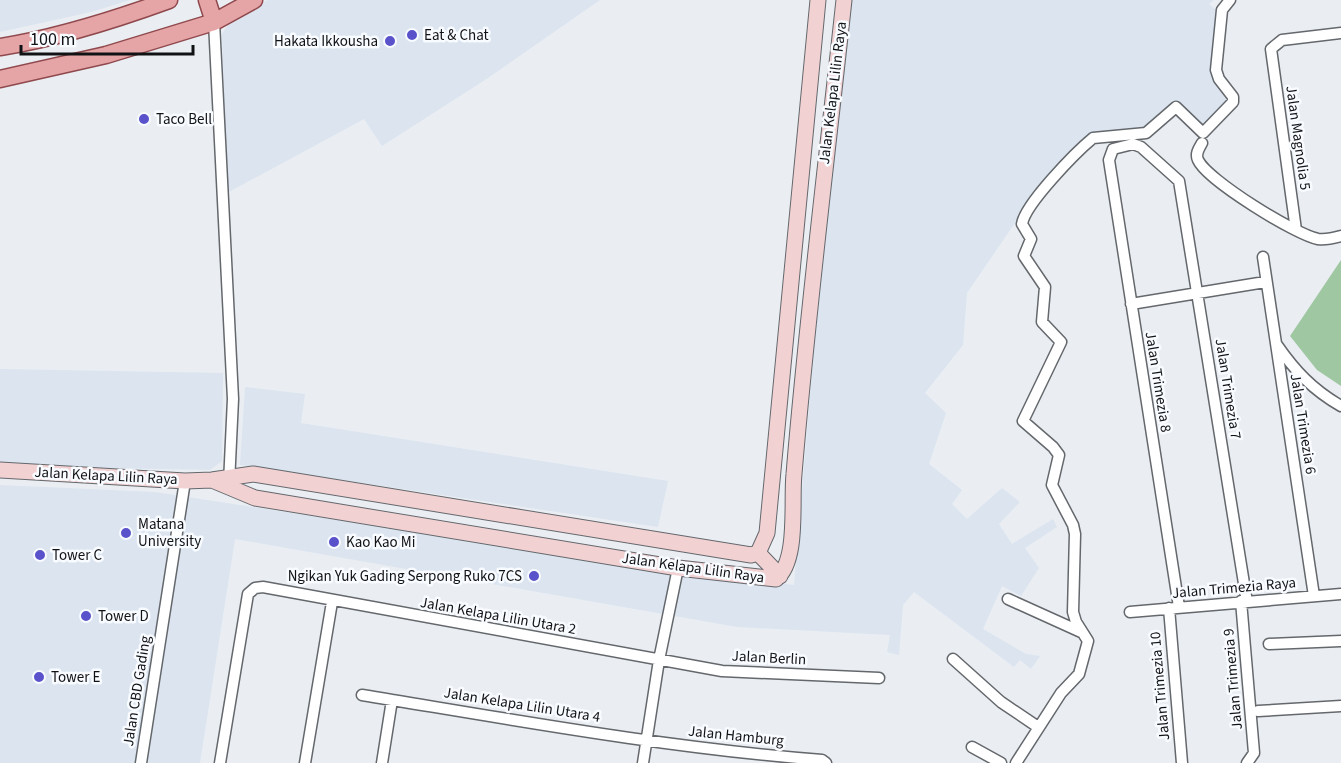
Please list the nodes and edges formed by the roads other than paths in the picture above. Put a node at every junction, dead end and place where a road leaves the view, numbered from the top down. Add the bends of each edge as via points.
1 (169, 0) edge
2 (207, 0) edge
3 (254, 0) edge
4 (818, 0) edge
5 (844, 0) edge
6 (1230, 0) edge
7 (214, 22) junction
8 (1341, 33) edge
9 (0, 47) edge
10 (0, 79) edge
11 (1202, 143) dead end
12 (1179, 181) joint
13 (1296, 230) junction
14 (1341, 236) edge
15 (1263, 257) dead end
16 (1265, 282) junction
17 (1197, 294) junction
18 (1131, 304) junction
19 (1275, 341) junction
20 (1341, 406) edge
21 (0, 470) edge
22 (185, 481) junction
23 (229, 482) junction
24 (490, 512) junction
25 (767, 533) junction
26 (488, 536) junction
27 (792, 537) junction
28 (758, 553) junction
29 (678, 568) junction
30 (780, 576) junction
31 (1341, 594) edge
32 (1314, 596) junction
33 (1008, 599) dead end
34 (1244, 601) junction
35 (333, 602) junction
36 (1174, 608) junction
37 (1130, 612) dead end
38 (1084, 633) junction
39 (1341, 641) edge
40 (1269, 644) dead end
41 (953, 659) dead end
42 (659, 660) junction
43 (879, 678) dead end
44 (362, 695) dead end
45 (392, 700) junction
46 (1341, 706) edge
47 (1258, 711) dead end
48 (1038, 727) junction
49 (647, 741) junction
50 (972, 747) dead end
51 (824, 762) edge
52 (1182, 762) edge
53 (141, 763) edge
54 (220, 763) edge
55 (305, 763) edge
56 (382, 763) edge
57 (643, 763) edge
58 (1001, 763) edge
59 (1016, 763) edge
60 (1247, 763) edge

1 - 9 main road via 106,23 36,42
2 - 7 main road
3 - 7 main road
4 - 25 street, Jalan Kelapa Lilin Raya
5 - 27 street, Jalan Kelapa Lilin Raya via 808,304
6 - 38 street via 1221,10 1216,70 1233,97 1227,109 1203,133 1176,107 1146,133 1093,138 1037,197 1022,224 1031,238 1024,256 1045,287 1042,322 1061,342 1023,422 1059,455 1052,485 1073,525 1073,612
7 - 10 main road via 106,56
7 - 23 street via 233,399
8 - 13 street, Jalan Magnolia 5 via 1282,40 1271,50
11 - 13 street via 1198,161 1215,177 1282,225
12 - 17 street, Jalan Trimezia 7
12 - 18 street, Jalan Trimezia 8 via 1137,144 1113,149 1109,160
13 - 14 street via 1318,239
15 - 16 street, Jalan Trimezia 6
16 - 17 street
16 - 19 street, Jalan Trimezia 6
17 - 18 street
17 - 34 street, Jalan Trimezia 7
18 - 36 street, Jalan Trimezia 8
19 - 20 street via 1295,371
19 - 32 street, Jalan Trimezia 6
21 - 22 street, Jalan Kelapa Lilin Raya
22 - 23 street, Jalan Kelapa Lilin Raya
22 - 53 street, Jalan CBD Gading
23 - 24 street, Jalan Kelapa Lilin Raya via 253,474
23 - 26 street, Jalan Kelapa Lilin Raya via 255,498
24 - 26 street
24 - 28 street, Jalan Kelapa Lilin Raya via 751,555
25 - 27 street via 782,543
25 - 28 street, Jalan Kelapa Lilin Raya
26 - 29 street, Jalan Kelapa Lilin Raya
27 - 30 street, Jalan Kelapa Lilin Raya
28 - 30 street
29 - 30 street, Jalan Kelapa Lilin Raya via 765,579
29 - 42 street
31 - 32 street, Jalan Trimezia Raya
32 - 34 street, Jalan Trimezia Raya
33 - 38 street
34 - 36 street, Jalan Trimezia Raya
34 - 60 street, Jalan Trimezia 9 via 1254,753
35 - 42 street, Jalan Kelapa Lilin Utara 2
35 - 54 street, Jalan Kelapa Lilin Utara 2 via 262,587 248,594
35 - 55 street
36 - 37 street, Jalan Trimezia Raya
36 - 52 street, Jalan Trimezia 10
38 - 48 street via 1088,641 1079,674
39 - 40 street
41 - 48 street via 1001,702
42 - 43 street, Jalan Berlin via 722,671
42 - 49 street
44 - 45 street, Jalan Kelapa Lilin Utara 4
45 - 49 street, Jalan Kelapa Lilin Utara 4
45 - 56 street
46 - 47 street
48 - 59 street
49 - 51 street, Jalan Hamburg
49 - 57 street
50 - 58 street

